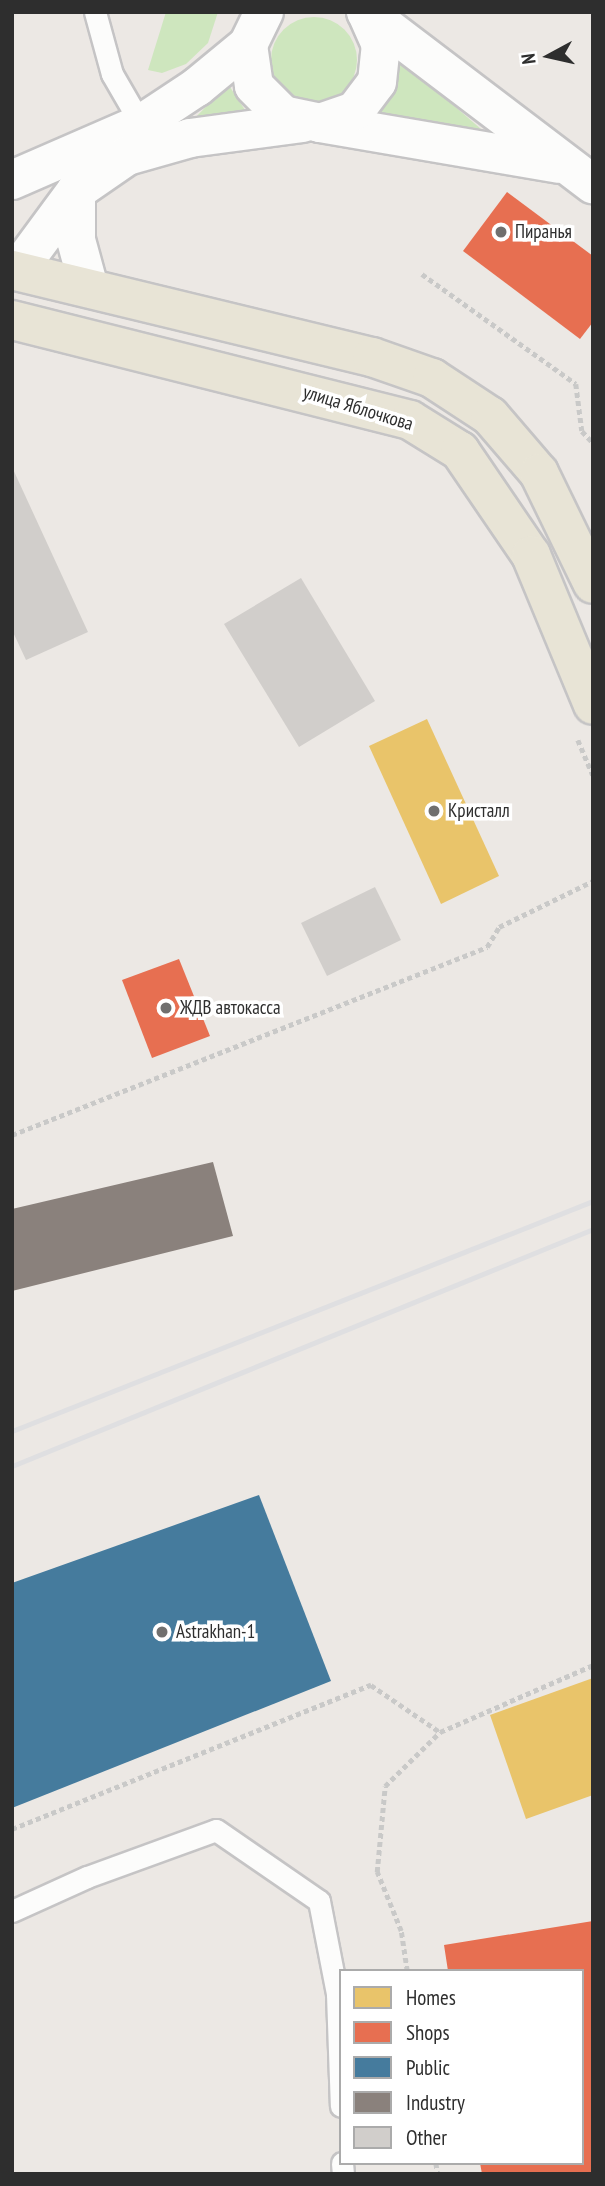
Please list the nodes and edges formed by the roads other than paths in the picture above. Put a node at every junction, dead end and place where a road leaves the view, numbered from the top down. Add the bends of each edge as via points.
1 (95, 12) edge
2 (366, 12) edge
3 (256, 23) edge
4 (312, 123) junction
5 (141, 124) junction
6 (579, 174) edge
7 (12, 180) edge
8 (76, 191) junction
9 (15, 270) edge
10 (89, 288) junction
11 (12, 320) edge
12 (593, 584) edge
13 (584, 719) edge
14 (12, 1911) edge
15 (339, 2050) edge

1 - 5 lane via 112,74
2 - 4 main road via 382,45 377,82 355,111
2 - 6 main road
3 - 4 main road via 254,86 283,116
3 - 5 main road via 197,87
4 - 6 main road
4 - 8 main road via 171,142 127,156
5 - 7 main road
8 - 9 main road
8 - 10 main road via 76,240
9 - 10 main road
10 - 12 main road via 372,357 432,379 490,416 539,473
11 - 13 main road, улица Яблочкова via 397,416 460,452 531,555
14 - 15 lane via 88,1877 216,1830 319,1901 337,1994

